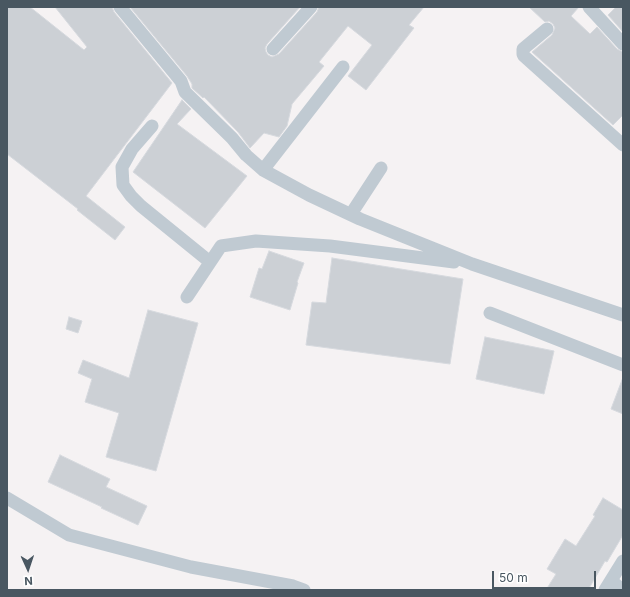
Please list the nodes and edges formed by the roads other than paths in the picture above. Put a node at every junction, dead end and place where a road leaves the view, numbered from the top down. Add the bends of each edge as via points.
1 (120, 7) edge
2 (311, 7) edge
3 (589, 7) edge
4 (547, 29) dead end
5 (623, 44) edge
6 (273, 49) dead end
7 (343, 67) dead end
8 (152, 126) dead end
9 (623, 145) edge
10 (382, 168) dead end
11 (263, 170) junction
12 (351, 214) junction
13 (210, 262) junction
14 (472, 264) junction
15 (187, 298) dead end
16 (490, 313) dead end
17 (623, 315) edge
18 (623, 365) edge
19 (7, 498) edge
20 (623, 561) edge
21 (608, 585) edge
22 (304, 590) edge
23 (622, 590) edge

1 - 11 street via 181,81 185,92
2 - 6 street
3 - 5 street
4 - 9 street via 523,49 524,56
7 - 11 street
8 - 13 street via 132,149 122,167 124,185 141,206
10 - 12 street
11 - 12 street
12 - 14 street
13 - 14 street via 221,246 256,240 330,246
13 - 15 street
14 - 17 street
16 - 18 street
19 - 22 street via 69,535 191,567
20 - 21 street
21 - 23 street

